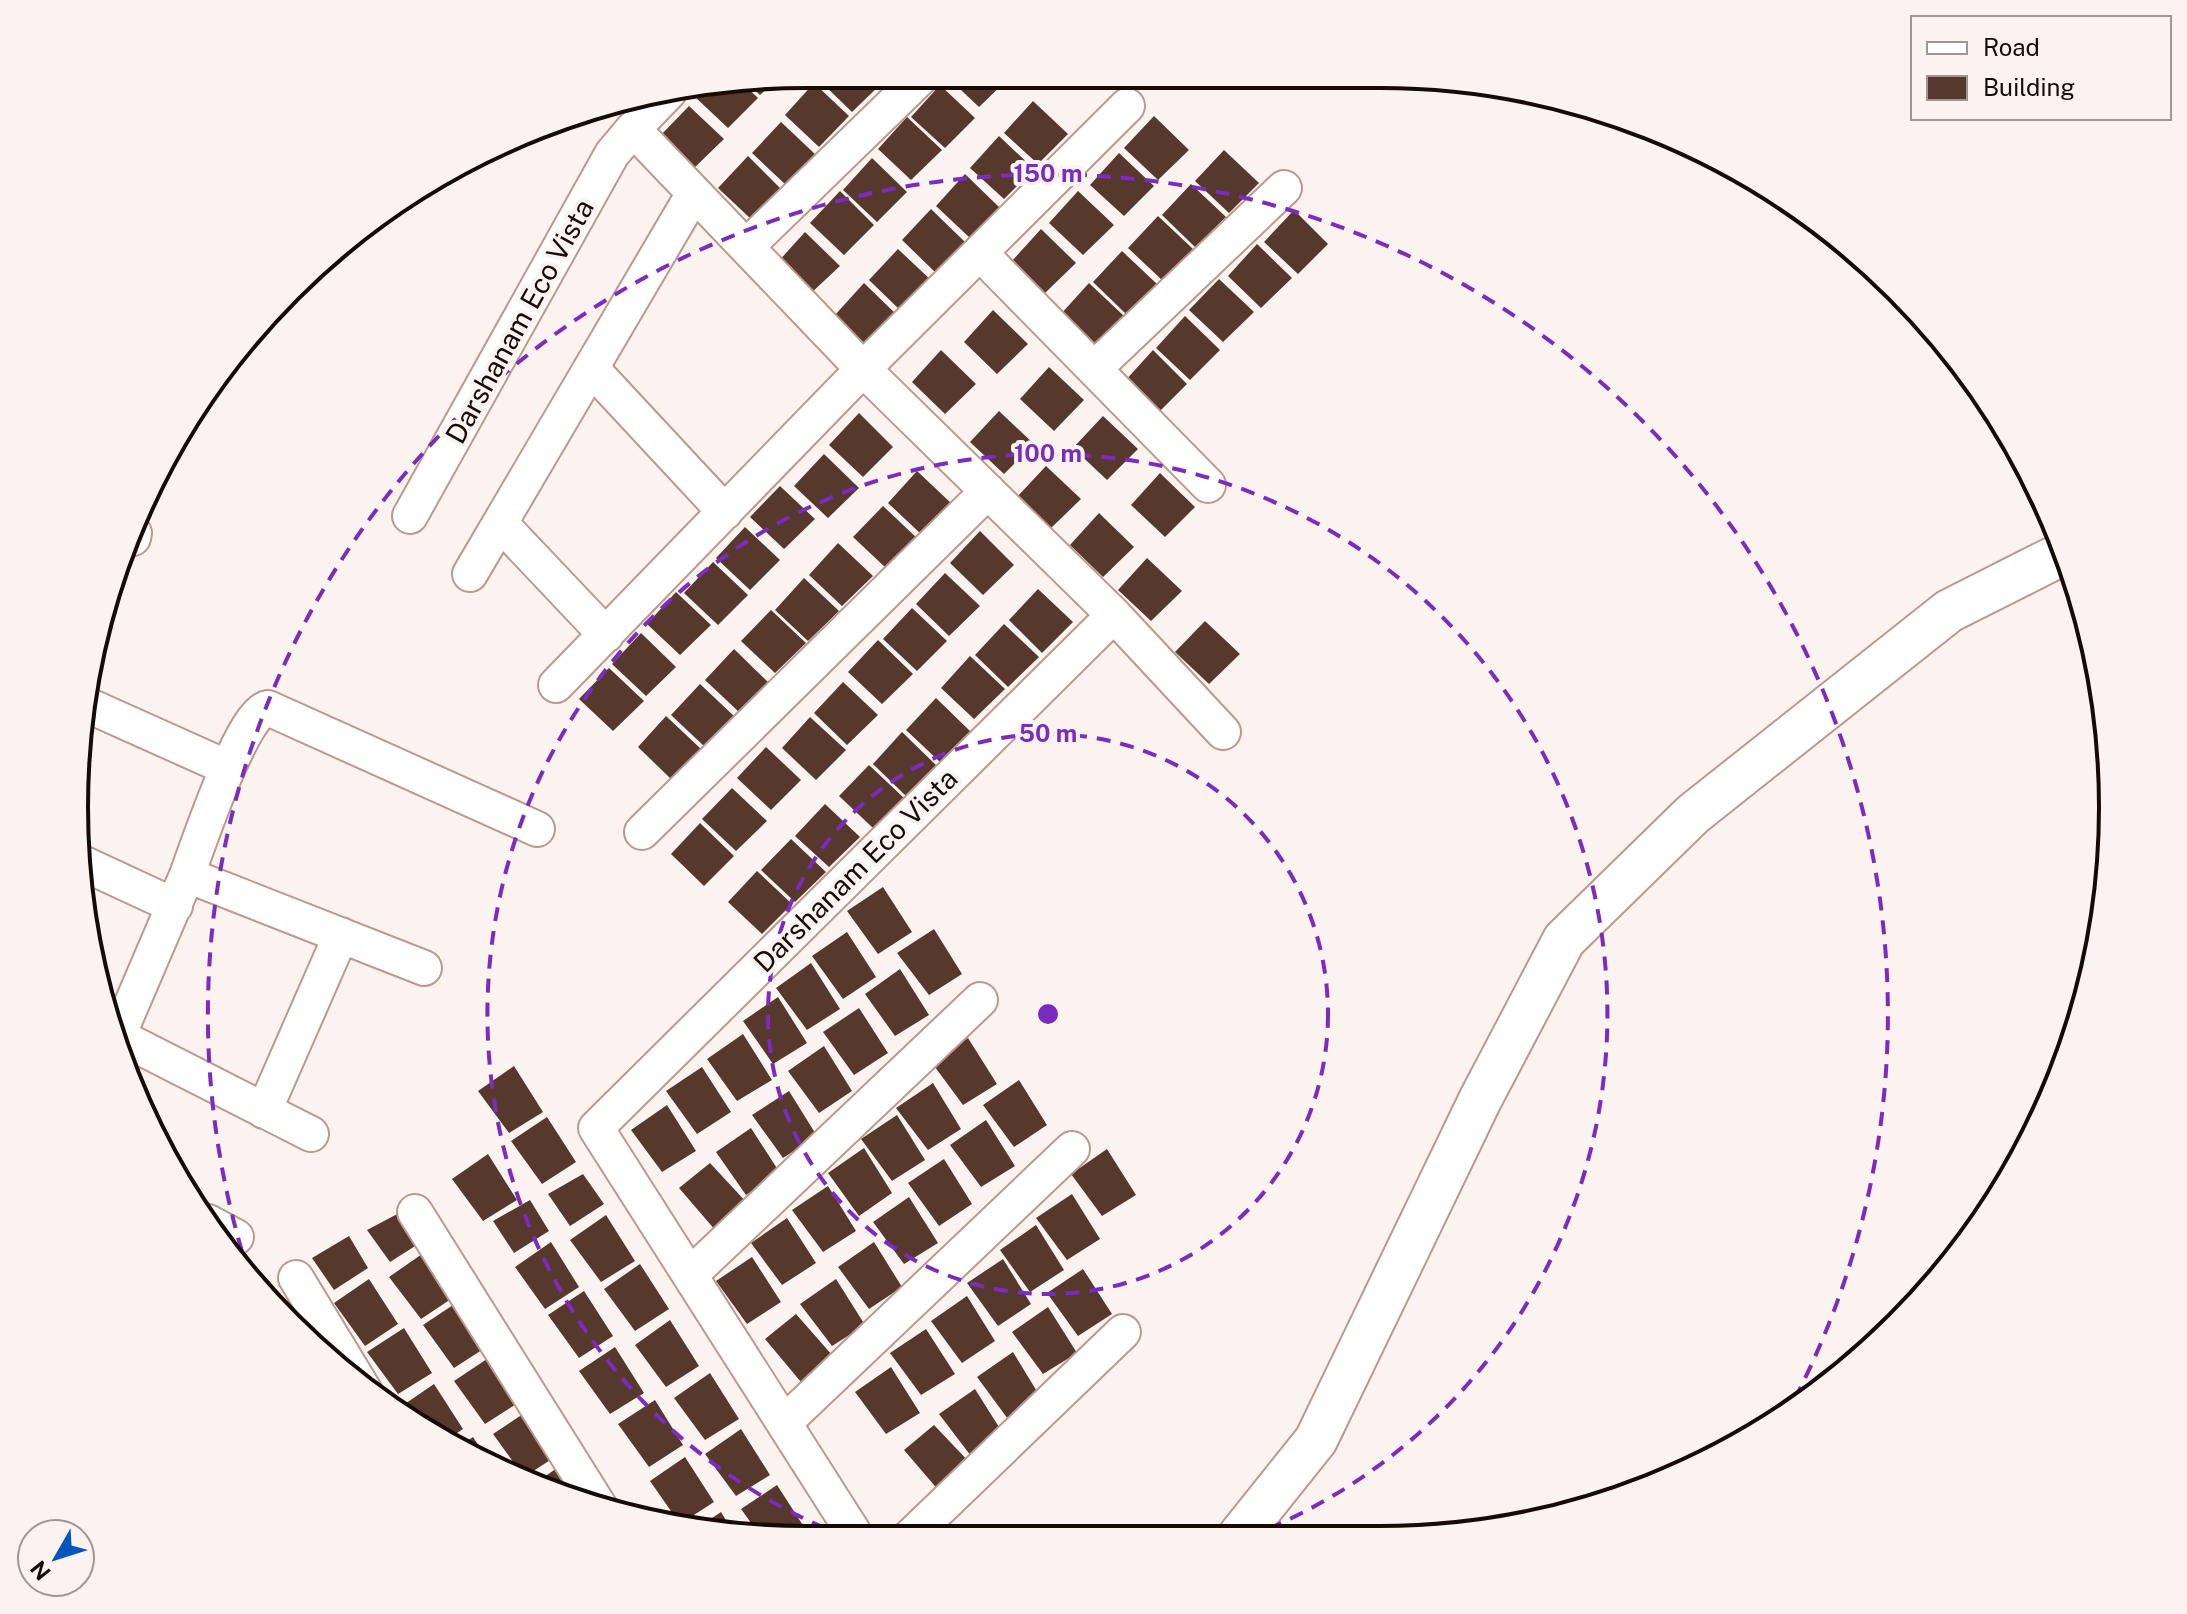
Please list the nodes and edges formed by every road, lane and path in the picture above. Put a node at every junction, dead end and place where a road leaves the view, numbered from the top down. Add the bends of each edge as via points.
1 (910, 88) edge
2 (657, 104) edge
3 (1127, 106) dead end
4 (633, 129) junction
5 (1284, 188) dead end
6 (694, 193) junction
7 (746, 247) junction
8 (980, 253) junction
9 (591, 368) junction
10 (863, 369) junction
11 (1094, 369) junction
12 (1208, 485) dead end
13 (988, 491) junction
14 (725, 512) junction
15 (410, 516) dead end
16 (500, 523) junction
17 (2054, 558) edge
18 (470, 574) dead end
19 (1114, 615) junction
20 (606, 635) junction
21 (556, 685) dead end
22 (95, 708) edge
23 (1223, 732) dead end
24 (228, 768) junction
25 (537, 829) dead end
26 (642, 832) dead end
27 (91, 867) edge
28 (187, 875) junction
29 (175, 906) junction
30 (341, 935) junction
31 (424, 968) dead end
32 (980, 1000) dead end
33 (122, 1024) edge
34 (127, 1040) edge
35 (264, 1111) junction
36 (311, 1134) dead end
37 (1072, 1149) dead end
38 (415, 1212) dead end
39 (690, 1275) junction
40 (296, 1278) dead end
41 (1123, 1332) dead end
42 (344, 1357) edge
43 (784, 1423) junction
44 (591, 1493) edge
45 (849, 1526) edge
46 (921, 1526) edge
47 (1247, 1526) edge

1 - 7 street
2 - 4 street, Darshanam Eco Vista
3 - 8 street
4 - 6 street
4 - 15 street, Darshanam Eco Vista via 612,154
5 - 11 street
6 - 7 street
6 - 9 street
7 - 10 street
8 - 10 street
8 - 11 street
9 - 14 street
9 - 16 street
10 - 13 street
10 - 14 street
11 - 12 street
13 - 19 street
13 - 26 street
14 - 20 street
16 - 18 street
16 - 20 street
17 - 47 street via 1949,611 1693,814 1564,940 1480,1100 1316,1440
19 - 23 street
19 - 39 street, Darshanam Eco Vista via 599,1124 597,1134
20 - 21 street
22 - 24 street
24 - 25 street via 258,712 268,708
24 - 28 street
27 - 29 street
28 - 29 street
28 - 30 street
29 - 33 street
30 - 31 street
30 - 35 street
32 - 39 street
34 - 35 street
35 - 36 street
37 - 43 street
38 - 44 street
39 - 43 street, Darshanam Eco Vista
40 - 42 street
41 - 46 street
43 - 45 street, Darshanam Eco Vista

